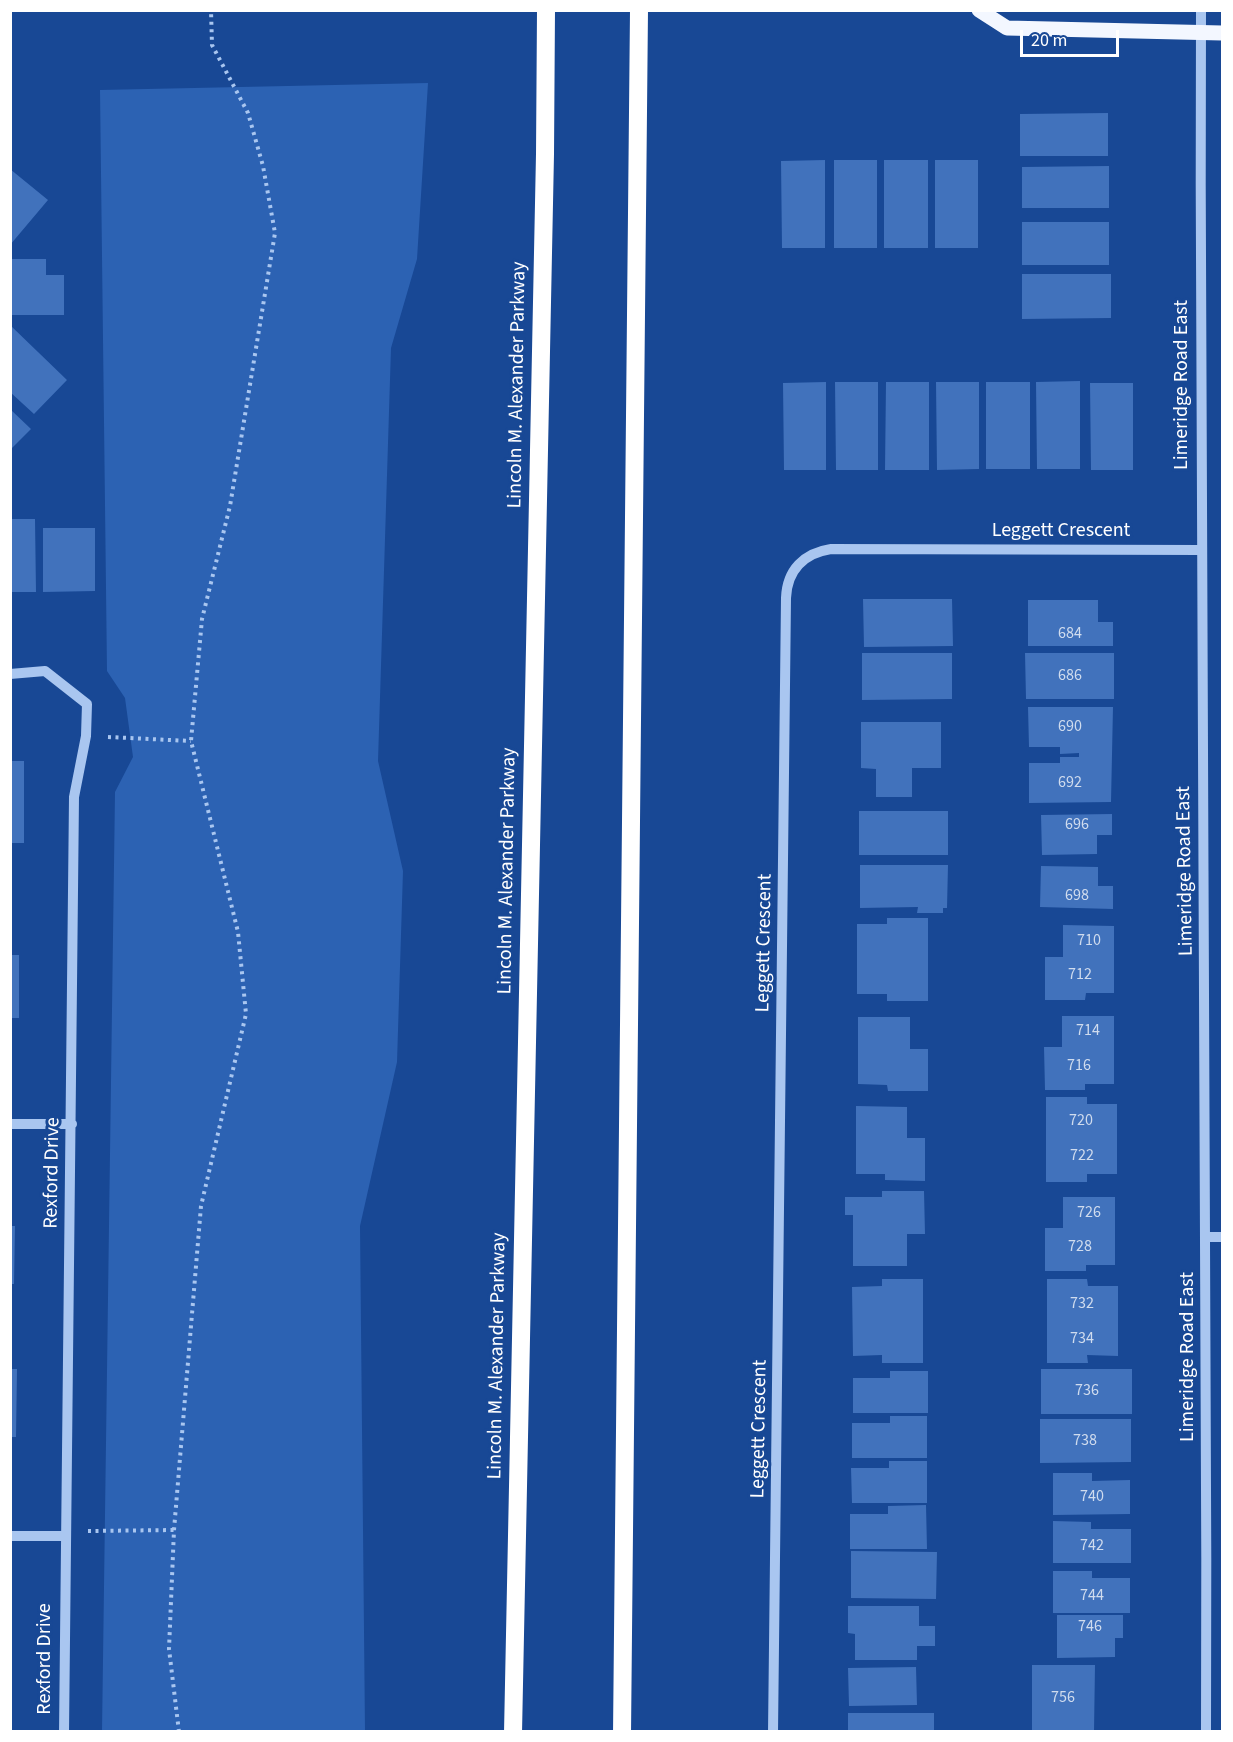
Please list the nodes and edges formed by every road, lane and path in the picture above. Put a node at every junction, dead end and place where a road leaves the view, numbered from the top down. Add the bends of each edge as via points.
1 (211, 10) edge
2 (546, 10) edge
3 (639, 10) edge
4 (979, 10) edge
5 (1201, 10) edge
6 (1201, 33) junction
7 (1222, 33) edge
8 (1201, 550) junction
9 (10, 675) edge
10 (86, 736) junction
11 (191, 741) junction
12 (10, 1124) edge
13 (72, 1124) junction
14 (1208, 1237) junction
15 (1222, 1237) edge
16 (174, 1530) junction
17 (10, 1536) edge
18 (64, 1536) junction
19 (64, 1731) edge
20 (179, 1731) edge
21 (513, 1731) edge
22 (622, 1731) edge
23 (773, 1731) edge
24 (1206, 1731) edge

1 - 11 path via 212,45 248,113 275,233 230,506 202,619
2 - 21 highway, Lincoln M. Alexander Parkway
3 - 22 highway
4 - 6 main road via 1007,28
5 - 6 street, Limeridge Road East
6 - 7 main road
6 - 8 street, Limeridge Road East
8 - 14 street, Limeridge Road East
8 - 23 street, Leggett Crescent via 831,549 810,555 790,576 786,598
9 - 10 street, Rexford Drive via 45,671 87,705
10 - 11 path
10 - 13 street, Rexford Drive via 74,797
11 - 16 path via 238,932 246,1014 201,1206
12 - 13 street
13 - 18 street, Rexford Drive
14 - 15 street
14 - 24 street, Limeridge Road East
16 - 18 path via 94,1530
16 - 20 path via 169,1649
17 - 18 street
18 - 19 street, Rexford Drive

